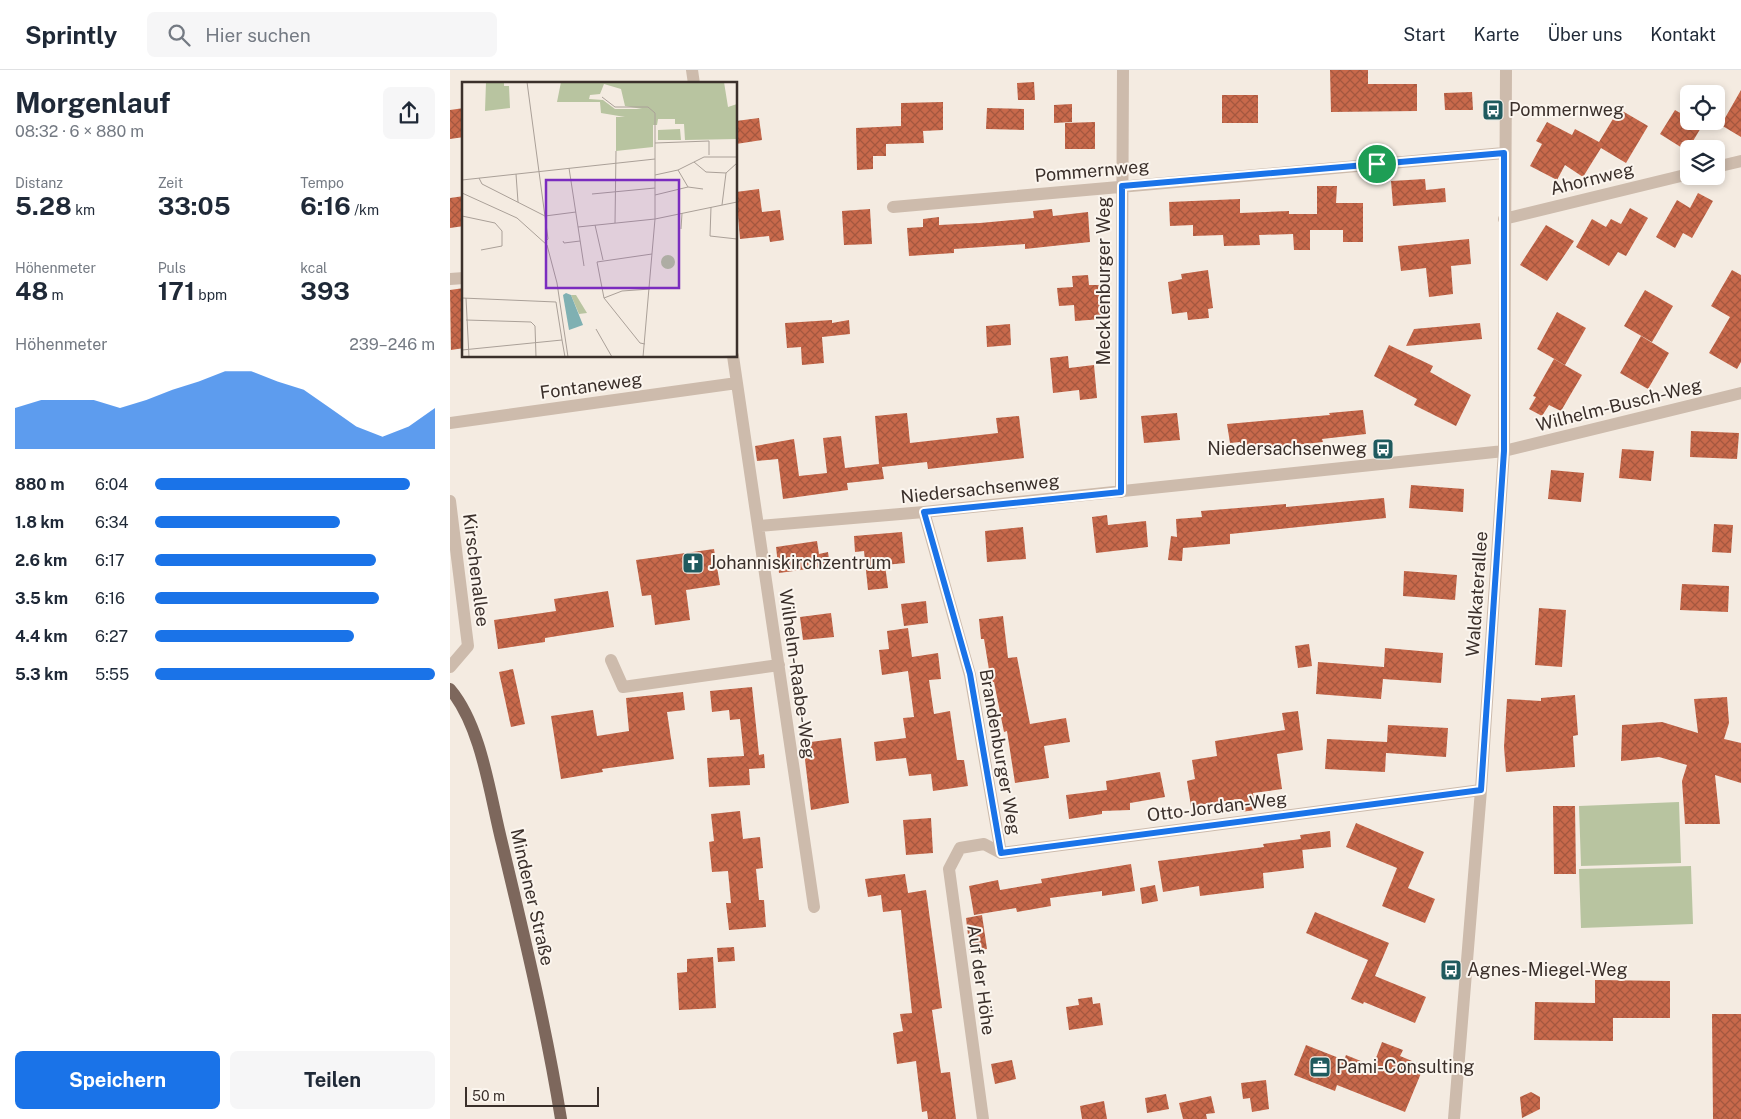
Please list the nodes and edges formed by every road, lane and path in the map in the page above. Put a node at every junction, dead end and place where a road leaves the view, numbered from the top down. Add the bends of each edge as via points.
1 (1123, 70) edge
2 (1506, 70) edge
3 (1504, 153) junction
4 (1741, 161) edge
5 (1725, 165) edge
6 (1680, 176) edge
7 (1122, 186) junction
8 (893, 207) dead end
9 (1504, 219) junction
10 (733, 358) edge
11 (736, 383) junction
12 (1741, 392) edge
13 (450, 423) edge
14 (1504, 451) junction
15 (1121, 492) junction
16 (450, 502) edge
17 (924, 512) junction
18 (758, 526) junction
19 (611, 660) dead end
20 (778, 665) junction
21 (450, 667) edge
22 (450, 689) edge
23 (1481, 790) junction
24 (960, 848) joint
25 (1001, 853) junction
26 (814, 908) dead end
27 (561, 1119) edge
28 (983, 1119) edge
29 (1454, 1119) edge

1 - 7 street, Mecklenburger Weg
2 - 3 street, Waldkaterallee
3 - 7 street, Pommernweg
3 - 9 street, Waldkaterallee
4 - 5 street
6 - 9 street, Ahornweg
7 - 8 street, Pommernweg
7 - 15 street, Mecklenburger Weg
9 - 14 street, Waldkaterallee
10 - 11 street, Wilhelm-Raabe-Weg
11 - 13 street, Fontaneweg
11 - 18 street, Wilhelm-Raabe-Weg
12 - 14 street, Wilhelm-Busch-Weg
14 - 15 street, Niedersachsenweg
14 - 23 street, Waldkaterallee
15 - 17 street, Niedersachsenweg
16 - 21 street, Kirschenallee via 468,646
17 - 18 street, Niedersachsenweg
17 - 25 street, Brandenburger Weg via 970,674
18 - 20 street, Wilhelm-Raabe-Weg
19 - 20 street via 623,687
20 - 26 street, Wilhelm-Raabe-Weg
22 - 27 main road, Mindener Straße via 461,702 482,761 542,1015
23 - 25 street, Otto-Jordan-Weg
23 - 29 street, Waldkaterallee
24 - 25 street, Otto-Jordan-Weg via 984,844
24 - 28 street, Auf der Höhe via 949,868

